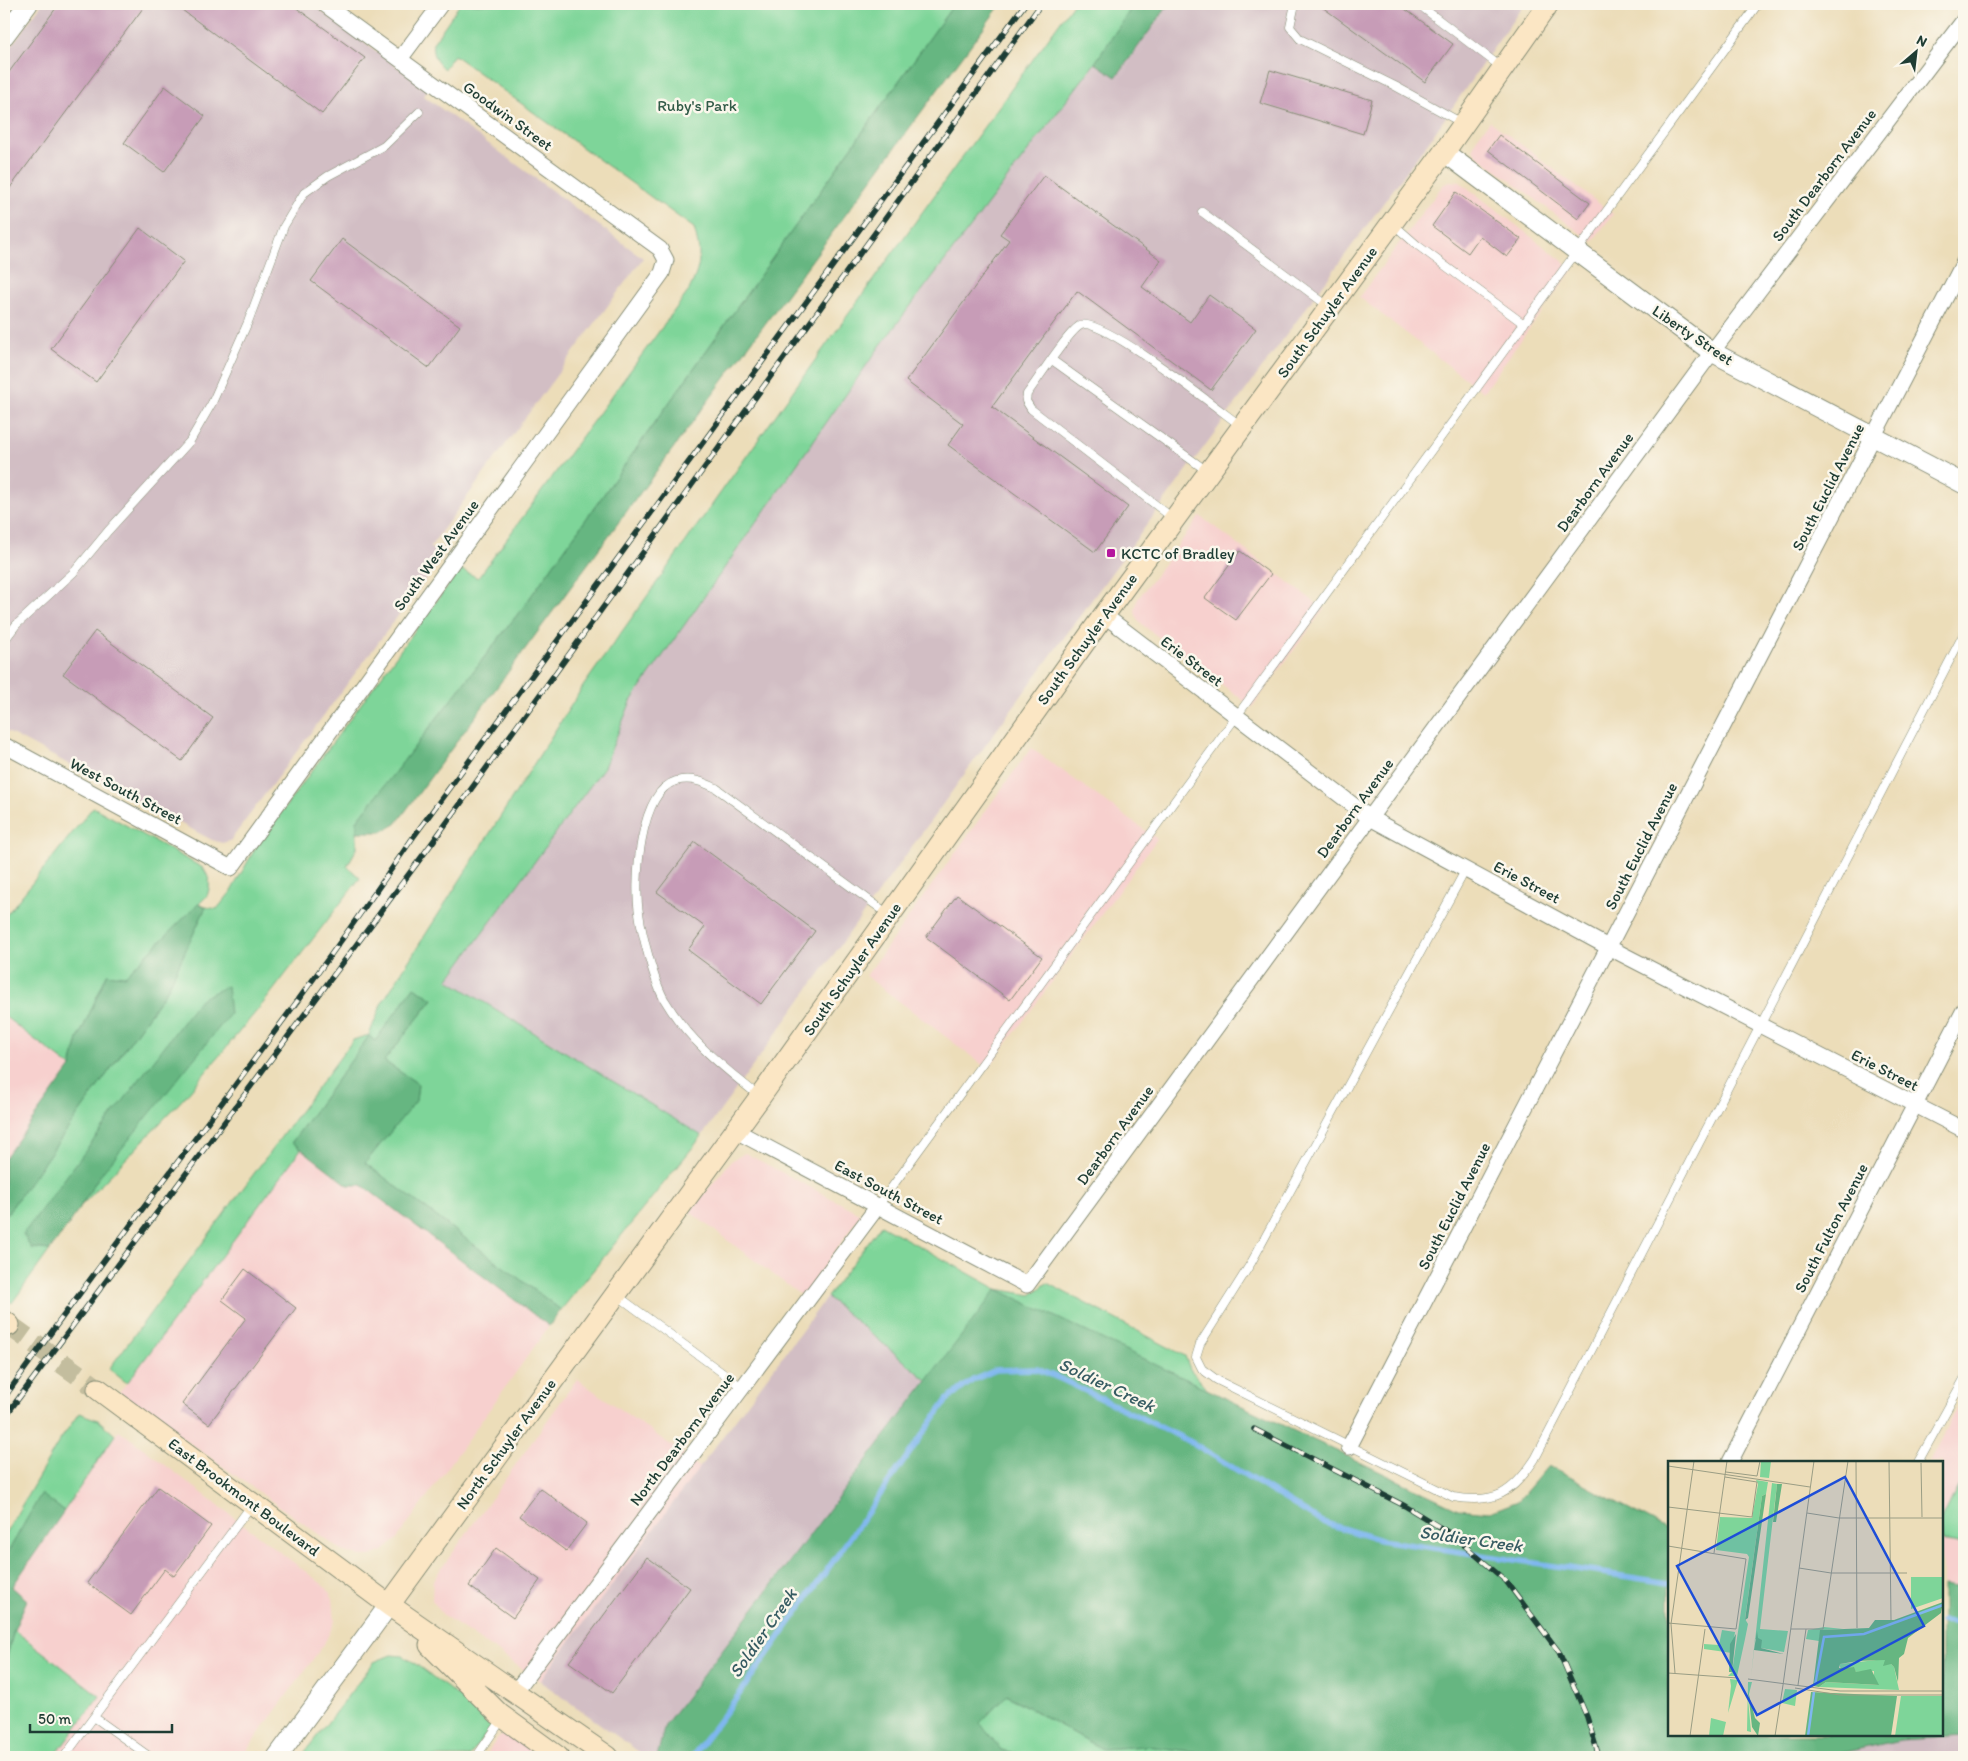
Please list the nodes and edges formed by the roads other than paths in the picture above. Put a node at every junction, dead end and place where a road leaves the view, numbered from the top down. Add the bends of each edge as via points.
1 (28, 4) edge
2 (324, 4) edge
3 (441, 4) edge
4 (1295, 4) edge
5 (1418, 4) edge
6 (1548, 4) edge
7 (1758, 4) edge
8 (1964, 20) edge
9 (4, 36) edge
10 (400, 60) junction
11 (1503, 68) junction
12 (419, 112) dead end
13 (1464, 124) junction
14 (1444, 152) junction
15 (1202, 212) dead end
16 (1392, 223) junction
17 (1577, 252) junction
18 (666, 260) joint
19 (1964, 262) edge
20 (1330, 307) junction
21 (1524, 324) junction
22 (1712, 352) junction
23 (1052, 360) junction
24 (1242, 427) junction
25 (1874, 437) junction
26 (1209, 472) junction
27 (1964, 484) edge
28 (1174, 519) junction
29 (1104, 616) junction
30 (1964, 633) edge
31 (4, 641) edge
32 (1237, 717) junction
33 (4, 745) edge
34 (1370, 818) junction
35 (231, 868) joint
36 (1466, 870) junction
37 (890, 915) junction
38 (1608, 947) junction
39 (1964, 1010) edge
40 (1761, 1025) junction
41 (760, 1097) junction
42 (1915, 1105) junction
43 (1964, 1130) edge
44 (736, 1131) junction
45 (878, 1206) junction
46 (1027, 1285) joint
47 (616, 1295) junction
48 (1964, 1379) edge
49 (743, 1388) junction
50 (98, 1389) tunnel mouth
51 (1349, 1447) junction
52 (1731, 1461) edge
53 (1919, 1461) edge
54 (253, 1504) junction
55 (389, 1605) junction
56 (515, 1692) junction
57 (94, 1717) junction
58 (504, 1717) junction
59 (64, 1757) edge
60 (150, 1757) edge
61 (277, 1757) edge
62 (476, 1757) edge
63 (558, 1757) edge
64 (608, 1757) edge

1 - 9 street
2 - 10 street, Goodwin Street
3 - 10 street
4 - 13 lane via 1290,27 1300,40
5 - 11 lane
6 - 11 main road, South Schuyler Avenue
7 - 17 lane
8 - 22 street, South Dearborn Avenue
10 - 18 street, Goodwin Street via 660,249
11 - 13 main road, South Schuyler Avenue
12 - 31 lane via 384,146 304,192 284,226 248,322 212,403 190,441 74,572 16,625
13 - 14 main road, South Schuyler Avenue
14 - 16 main road, South Schuyler Avenue
14 - 17 street, Liberty Street
15 - 20 lane
16 - 20 main road, South Schuyler Avenue
16 - 21 lane
17 - 21 lane
17 - 22 street, Liberty Street
18 - 35 street, South West Avenue via 662,273
19 - 25 street, South Euclid Avenue
20 - 24 main road, South Schuyler Avenue
21 - 32 lane
22 - 25 street, Liberty Street
22 - 34 street, Dearborn Avenue
23 - 24 lane via 1072,333 1082,325 1093,325 1116,336
23 - 26 lane
23 - 28 lane via 1027,394 1026,401 1031,409
24 - 26 main road, South Schuyler Avenue
25 - 27 street, Liberty Street
25 - 38 street, South Euclid Avenue
26 - 28 main road, South Schuyler Avenue
28 - 29 main road, South Schuyler Avenue
29 - 32 street, Erie Street
29 - 37 main road, South Schuyler Avenue
30 - 40 lane
32 - 34 street, Erie Street
32 - 45 lane
33 - 35 street, West South Street
34 - 36 street, Erie Street
34 - 46 street, Dearborn Avenue
36 - 38 street, Erie Street
36 - 51 lane via 1251,1262 1200,1344 1196,1357 1202,1369 1217,1380
37 - 41 main road, South Schuyler Avenue
37 - 41 lane via 702,781 674,782 655,800 641,842 636,882 638,912 664,998 687,1033 715,1061
38 - 40 street, Erie Street
38 - 51 street, South Euclid Avenue
39 - 42 street, South Fulton Avenue
40 - 42 street, Erie Street
40 - 51 lane via 1521,1482 1492,1497 1472,1500 1453,1497
41 - 44 main road, South Schuyler Avenue
42 - 43 street, Erie Street
42 - 52 street, South Fulton Avenue
44 - 45 street, East South Street
44 - 47 main road, North Schuyler Avenue
45 - 46 street, East South Street
45 - 49 street, North Dearborn Avenue
47 - 49 lane
47 - 55 main road, North Schuyler Avenue
48 - 53 lane
49 - 56 street, North Dearborn Avenue
50 - 54 main road, East Brookmont Boulevard
54 - 55 main road, East Brookmont Boulevard
54 - 57 lane
55 - 56 main road, East Brookmont Boulevard
55 - 58 main road, East Brookmont Boulevard
55 - 61 street, North Schuyler Avenue
56 - 64 main road, East Brookmont Boulevard
57 - 59 lane
57 - 60 lane
58 - 62 lane
58 - 63 main road, East Brookmont Boulevard

